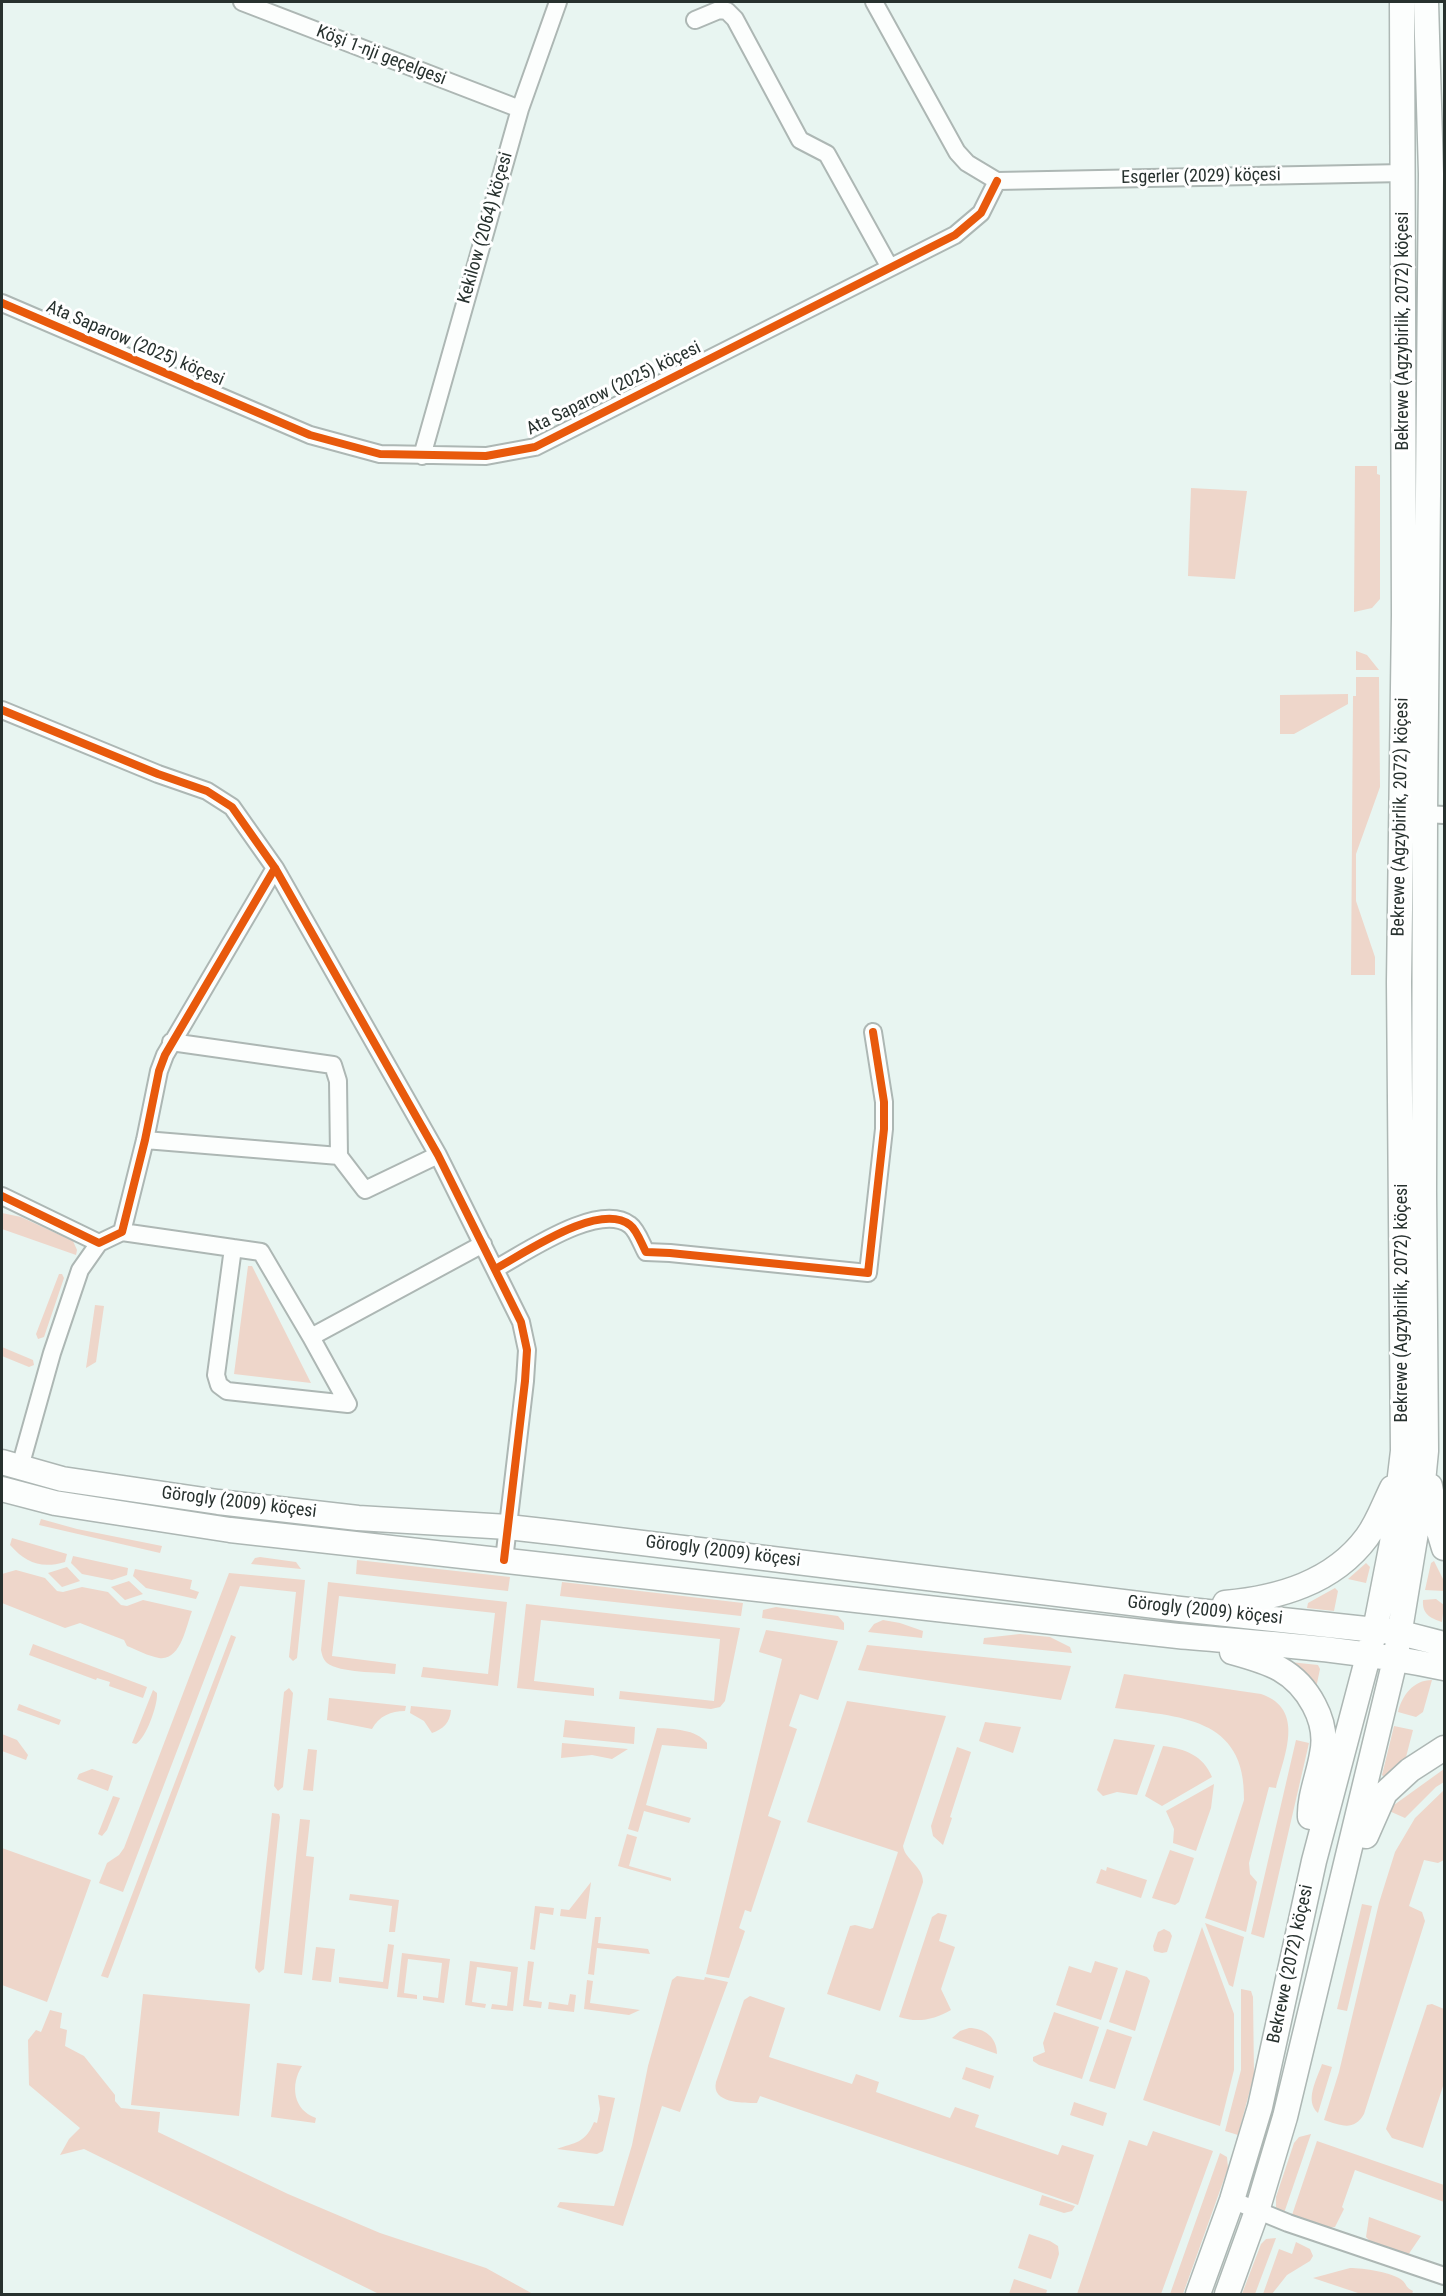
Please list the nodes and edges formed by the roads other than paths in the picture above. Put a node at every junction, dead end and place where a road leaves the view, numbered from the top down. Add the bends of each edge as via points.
1 (242, 2) edge
2 (558, 2) edge
3 (874, 2) edge
4 (1402, 2) edge
5 (1426, 2) edge
6 (695, 20) dead end
7 (520, 109) junction
8 (1404, 173) junction
9 (1438, 177) edge
10 (997, 181) junction
11 (889, 266) junction
12 (1437, 283) edge
13 (2, 303) edge
14 (422, 456) junction
15 (1436, 610) edge
16 (1404, 615) junction
17 (2, 710) edge
18 (1435, 815) edge
19 (275, 868) junction
20 (873, 1032) dead end
21 (171, 1042) junction
22 (145, 1140) junction
23 (438, 1155) junction
24 (339, 1156) junction
25 (2, 1196) edge
26 (122, 1232) junction
27 (99, 1243) junction
28 (483, 1244) junction
29 (233, 1248) junction
30 (495, 1269) junction
31 (311, 1337) junction
32 (1414, 1451) junction
33 (11, 1465) edge
34 (2, 1489) edge
35 (508, 1527) junction
36 (1444, 1548) edge
37 (504, 1560) junction
38 (1180, 1609) junction
39 (1374, 1630) junction
40 (1401, 1633) junction
41 (1178, 1636) junction
42 (1444, 1644) edge
43 (1368, 1655) junction
44 (1395, 1660) junction
45 (1444, 1668) edge
46 (1444, 1748) edge
47 (1314, 1861) junction
48 (1344, 1875) junction
49 (1232, 2200) junction
50 (1257, 2211) junction
51 (1444, 2276) edge
52 (1198, 2295) edge
53 (1227, 2295) edge

1 - 7 street, Köşi 1-nji geçelgesi
2 - 7 street, Kekilow (2064) köçesi
3 - 10 street via 957,153
4 - 8 main road, Bekrewe (Agzybirlik, 2072) köçesi
5 - 9 main road, Bekrewe (Agzybirlik, 2072) köçesi
6 - 11 street via 719,10 727,11 735,19 800,140 827,154
7 - 14 street, Kekilow (2064) köçesi
8 - 10 street, Esgerler (2029) köçesi
8 - 16 main road, Bekrewe (Agzybirlik, 2072) köçesi
9 - 12 main road, Bekrewe (Agzybirlik, 2072) köçesi
10 - 11 street, Ata Saparow (2025) köçesi via 981,213 955,235
11 - 14 street, Ata Saparow (2025) köçesi via 535,447 486,456
12 - 15 main road, Bekrewe (Agzybirlik, 2072) köçesi
13 - 14 street, Ata Saparow (2025) köçesi via 310,435 380,454
15 - 16 street
15 - 18 main road, Bekrewe (Agzybirlik, 2072) köçesi
16 - 32 main road, Bekrewe (Agzybirlik, 2072) köçesi via 1399,982
17 - 19 street via 207,791 232,807
18 - 32 main road, Bekrewe (Agzybirlik, 2072) köçesi
19 - 21 street
19 - 23 street
20 - 30 street via 885,1129 868,1273 646,1252 631,1225 608,1218 581,1222
21 - 22 street via 159,1071
21 - 24 street via 333,1065 338,1081
22 - 24 street
22 - 26 street
23 - 24 street via 365,1190
23 - 28 street
25 - 27 street
26 - 27 street
26 - 29 street
27 - 33 street via 80,1270
28 - 30 street
28 - 31 street
29 - 31 street via 261,1252
29 - 31 street via 216,1375 219,1385 227,1391 348,1404
30 - 35 street via 521,1322 527,1350
32 - 36 main road
32 - 38 main road via 1373,1528 1331,1571 1262,1599
32 - 39 main road, Bekrewe (Agzybirlik, 2072) köçesi
32 - 40 main road, Bekrewe (Agzybirlik, 2072) köçesi via 1421,1502
33 - 35 main road, Görogly (2009) köçesi via 62,1479 218,1502 358,1518
34 - 37 main road, Görogly (2009) köçesi via 55,1503 230,1530
35 - 37 street
35 - 38 main road, Görogly (2009) köçesi
37 - 41 main road, Görogly (2009) köçesi
38 - 39 main road, Görogly (2009) köçesi
39 - 40 main road, Görogly (2009) köçesi
39 - 43 main road, Bekrewe (2072) köçesi
40 - 42 main road, Görogly (2009) köçesi
40 - 44 main road, Bekrewe (2072) köçesi
41 - 43 main road, Görogly (2009) köçesi
41 - 47 main road via 1265,1662 1286,1672 1308,1694 1320,1716 1324,1739 1310,1812
43 - 44 main road, Görogly (2009) köçesi
43 - 47 main road, Bekrewe (2072) köçesi
44 - 45 main road, Görogly (2009) köçesi
44 - 48 main road, Bekrewe (2072) köçesi
46 - 48 main road via 1410,1770 1385,1793
47 - 49 main road, Bekrewe (2072) köçesi via 1260,2107
48 - 50 main road, Bekrewe (2072) köçesi via 1285,2117
49 - 50 street
49 - 52 main road, Bekrewe (2072) köçesi
50 - 51 street
50 - 53 main road, Bekrewe (2072) köçesi

